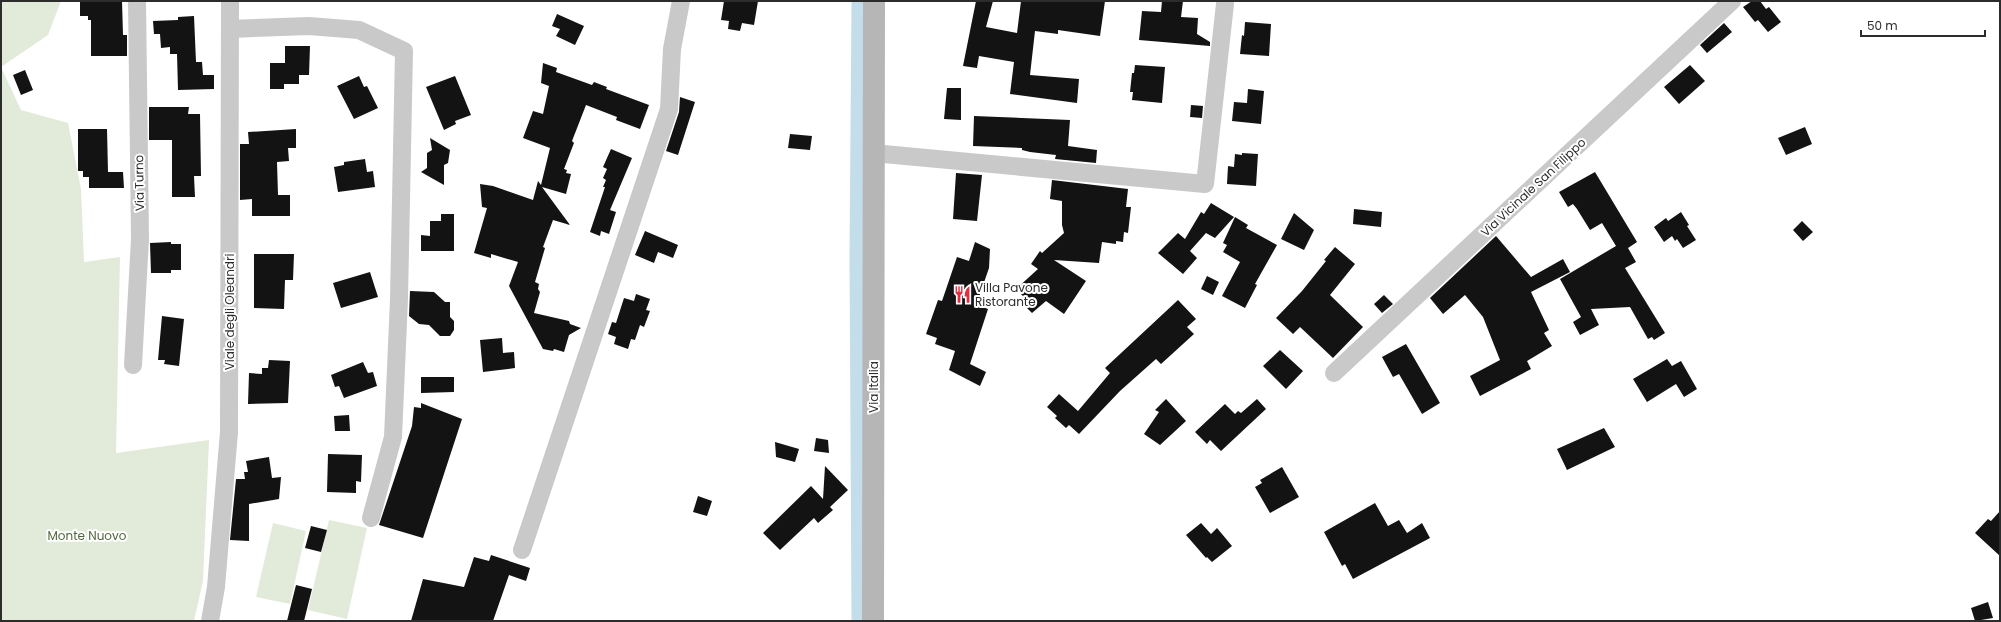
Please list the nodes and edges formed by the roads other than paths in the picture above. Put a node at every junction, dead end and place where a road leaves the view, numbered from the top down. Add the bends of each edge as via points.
1 (137, 1) edge
2 (230, 1) edge
3 (682, 1) edge
4 (874, 1) edge
5 (1732, 1) edge
6 (1225, 4) dead end
7 (230, 29) junction
8 (873, 153) junction
9 (133, 365) dead end
10 (1334, 373) dead end
11 (371, 518) dead end
12 (522, 550) dead end
13 (210, 621) edge
14 (873, 621) edge

1 - 9 street, Via Turno via 140,239
2 - 7 street, Viale degli Oleandri
3 - 12 street via 672,49 669,109
4 - 8 street, Via Italia
5 - 10 street, Via Vicinale San Filippo
6 - 8 street via 1205,184
7 - 11 street via 309,26 359,30 404,51 399,299 393,437
7 - 13 street, Viale degli Oleandri via 229,432 216,587
8 - 14 street, Via Italia

